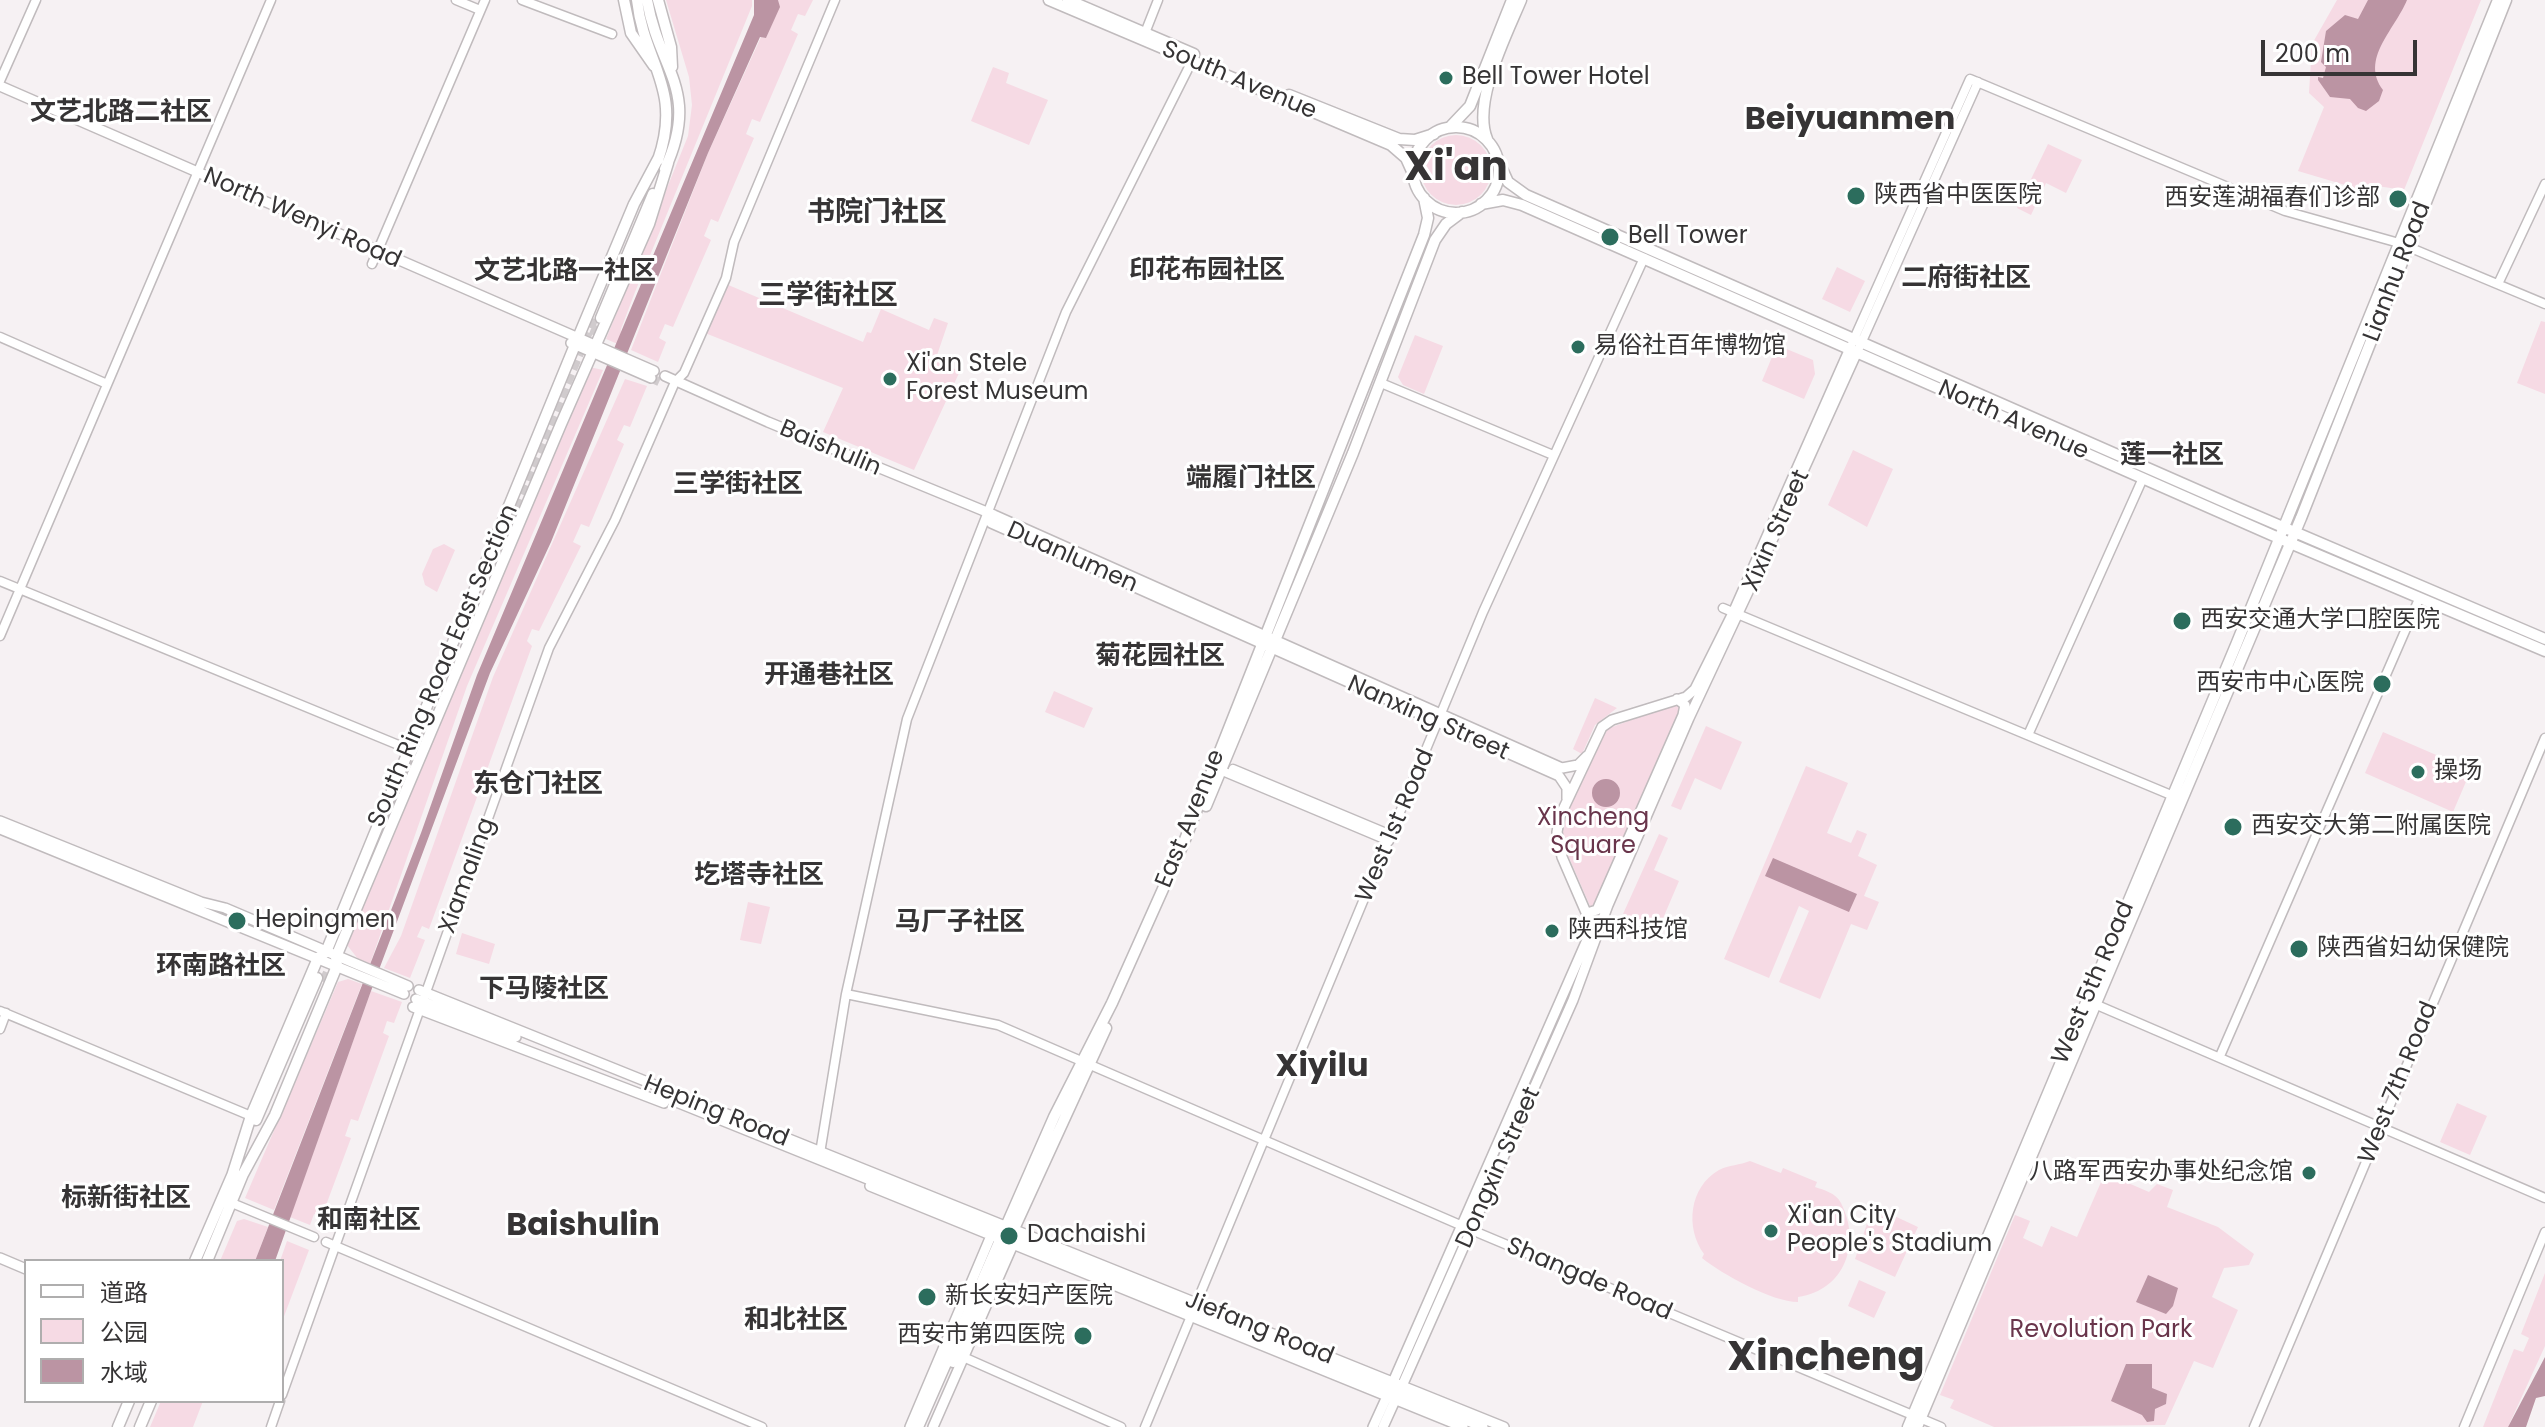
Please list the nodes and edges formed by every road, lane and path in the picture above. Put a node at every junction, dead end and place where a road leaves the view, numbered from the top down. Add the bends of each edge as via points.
1 (36, 0) edge
2 (271, 0) edge
3 (456, 0) edge
4 (485, 0) edge
5 (522, 0) edge
6 (624, 0) edge
7 (637, 0) edge
8 (647, 0) edge
9 (658, 0) edge
10 (835, 0) edge
11 (1049, 0) edge
12 (1068, 0) edge
13 (1158, 0) edge
14 (1512, 0) edge
15 (1521, 0) edge
16 (2498, 0) edge
17 (2506, 0) edge
18 (480, 10) junction
19 (1145, 33) junction
20 (612, 34) dead end
21 (1192, 61) junction
22 (660, 73) junction
23 (673, 73) junction
24 (0, 84) edge
25 (0, 92) edge
26 (1450, 128) junction
27 (1434, 134) junction
28 (1488, 141) junction
29 (663, 160) junction
30 (1498, 160) junction
31 (197, 172) junction
32 (1415, 178) junction
33 (2545, 184) edge
34 (1424, 198) junction
35 (1481, 204) junction
36 (1462, 212) junction
37 (2405, 245) junction
38 (375, 258) junction
39 (1644, 258) junction
40 (2498, 284) junction
41 (2545, 304) edge
42 (598, 316) tunnel mouth
43 (0, 337) edge
44 (577, 342) junction
45 (1855, 346) junction
46 (600, 352) junction
47 (653, 374) tunnel mouth
48 (664, 379) tunnel mouth
49 (675, 382) junction
50 (1381, 383) junction
51 (107, 384) junction
52 (1553, 455) junction
53 (2143, 478) junction
54 (987, 514) junction
55 (2280, 532) junction
56 (2292, 538) junction
57 (0, 581) edge
58 (20, 589) junction
59 (2419, 599) junction
60 (1731, 612) junction
61 (0, 636) edge
62 (2545, 639) edge
63 (1267, 641) junction
64 (2545, 651) edge
65 (1677, 699) junction
66 (1686, 716) junction
67 (1439, 719) junction
68 (2028, 735) junction
69 (2545, 738) edge
70 (410, 749) junction
71 (421, 754) junction
72 (1587, 756) junction
73 (1221, 767) junction
74 (2171, 795) junction
75 (1566, 804) junction
76 (0, 821) edge
77 (0, 829) edge
78 (1390, 838) junction
79 (1604, 904) junction
80 (1587, 913) junction
81 (336, 961) junction
82 (320, 980) tunnel mouth
83 (406, 990) dead end
84 (846, 994) junction
85 (420, 1000) junction
86 (2090, 1002) junction
87 (3, 1012) edge
88 (0, 1029) edge
89 (2220, 1056) junction
90 (1086, 1064) junction
91 (251, 1116) junction
92 (2383, 1126) junction
93 (1265, 1142) junction
94 (820, 1153) junction
95 (237, 1177) junction
96 (2545, 1198) edge
97 (227, 1202) junction
98 (1466, 1228) junction
99 (2545, 1232) edge
100 (1006, 1233) junction
101 (314, 1237) dead end
102 (330, 1243) junction
103 (0, 1258) edge
104 (196, 1259) edge
105 (208, 1259) edge
106 (24, 1268) edge
107 (1195, 1310) junction
108 (960, 1356) junction
109 (284, 1389) edge
110 (1394, 1391) junction
111 (131, 1403) edge
112 (143, 1403) edge
113 (150, 1403) edge
114 (279, 1403) edge
115 (1917, 1420) edge
116 (121, 1427) edge
117 (133, 1427) edge
118 (140, 1427) edge
119 (271, 1427) edge
120 (762, 1427) edge
121 (910, 1427) edge
122 (918, 1427) edge
123 (925, 1427) edge
124 (933, 1427) edge
125 (1121, 1427) edge
126 (1145, 1427) edge
127 (1373, 1427) edge
128 (1383, 1427) edge
129 (1463, 1427) edge
130 (1483, 1427) edge
131 (1504, 1427) edge
132 (1908, 1427) edge
133 (1941, 1427) edge
134 (2254, 1427) edge
135 (2464, 1427) edge

1 - 24 street
2 - 31 street
3 - 18 street
4 - 18 street
5 - 20 street
6 - 22 main road via 636,45
7 - 22 main road, South Ring Road East Section
8 - 23 main road, South Ring Road East Section
9 - 23 main road
10 - 49 street, Xiamaling via 734,242 726,278 684,373
11 - 21 main road, South Avenue
12 - 19 main road, South Avenue
13 - 19 street
14 - 26 main road via 1470,106
15 - 28 main road via 1484,100 1482,122
16 - 37 main road, Lianhu Road
17 - 37 main road, Lianhu Road
18 - 38 street
19 - 27 main road, South Avenue via 1394,137 1415,140
21 - 32 main road, South Avenue via 1391,145 1406,158
21 - 54 street via 1066,312
22 - 29 main road, South Ring Road East Section via 668,121
23 - 29 main road, South Ring Road East Section via 680,121
24 - 31 main road, North Wenyi Road
25 - 31 main road, North Wenyi Road
26 - 27 main road
26 - 28 main road via 1475,131
27 - 32 main road via 1417,153
28 - 30 main road
29 - 42 main road, South Ring Road East Section
29 - 44 main road, South Ring Road East Section via 634,204
29 - 46 main road, South Ring Road East Section via 649,224
30 - 35 main road via 1496,185
30 - 45 main road, North Avenue via 1508,182 1526,195
31 - 38 main road, North Wenyi Road
31 - 51 street
32 - 34 main road
33 - 40 street
34 - 36 main road via 1443,210
34 - 63 main road, East Avenue via 1424,235
35 - 36 main road
35 - 39 main road, North Avenue via 1517,203
36 - 50 main road, East Avenue via 1435,240
37 - 40 street
37 - 45 street via 2285,211 1974,80
37 - 55 main road, Lianhu Road
37 - 56 main road, Lianhu Road
38 - 44 main road, North Wenyi Road
39 - 45 main road, North Avenue
39 - 52 street, West 1st Road
40 - 41 street
43 - 51 street
44 - 46 main road, North Wenyi Road
44 - 70 main road, South Ring Road East Section
45 - 53 main road, North Avenue
45 - 55 main road, North Avenue
45 - 60 main road, Xixin Street
46 - 47 main road, North Wenyi Road
46 - 71 main road, South Ring Road East Section
48 - 49 main road, Baishulin
49 - 54 main road, Baishulin
49 - 85 street, Xiamaling via 615,520 549,648
50 - 52 street
50 - 63 main road, East Avenue
51 - 58 street
52 - 67 street, West 1st Road
53 - 55 main road, North Avenue
53 - 68 street
54 - 63 main road, Duanlumen
54 - 84 street via 905,726
55 - 56 main road, North Avenue
55 - 74 main road, West 5th Road
56 - 59 main road, North Avenue
56 - 62 main road, North Avenue
56 - 86 main road, West 5th Road
57 - 58 street
58 - 61 street
58 - 70 street
59 - 64 main road, North Avenue
59 - 89 street
60 - 65 main road, Xixin Street via 1695,689
60 - 66 main road, Xixin Street via 1704,692
60 - 68 street
63 - 67 main road, Nanxing Street
63 - 73 main road, East Avenue
63 - 90 main road, East Avenue
65 - 66 main road via 1685,705
65 - 72 main road via 1606,723
66 - 79 main road, Xixin Street
67 - 72 main road, Nanxing Street via 1562,768 1578,765
67 - 75 main road, Nanxing Street via 1559,776 1567,788
67 - 78 street, West 1st Road
68 - 74 street
69 - 92 street, West 7th Road
70 - 71 street
70 - 81 main road, South Ring Road East Section
71 - 81 main road, South Ring Road East Section
72 - 75 main road
73 - 78 street
73 - 90 main road, East Avenue
74 - 86 main road, West 5th Road
75 - 80 main road via 1558,824 1559,847
76 - 81 main road via 225,908
77 - 81 main road
78 - 93 street, West 1st Road
79 - 80 main road
79 - 98 main road, Dongxin Street via 1573,1000
80 - 98 main road, Dongxin Street via 1590,933
81 - 83 main road
81 - 91 main road, South Ring Road East Section
81 - 95 main road, South Ring Road East Section via 275,1115
82 - 95 main road, South Ring Road East Section
84 - 90 street, Shangde Road via 998,1025
84 - 94 street
85 - 94 main road, Heping Road
85 - 100 main road, Heping Road
85 - 102 street, Xiamaling
86 - 89 street
86 - 115 main road, West 5th Road
87 - 88 street
87 - 91 street
89 - 92 street
90 - 93 street, Shangde Road
90 - 100 main road, East Avenue
91 - 95 main road, South Ring Road East Section
92 - 96 street
92 - 134 street, West 7th Road
93 - 98 street, Shangde Road
93 - 107 street, West 1st Road
94 - 100 main road, Heping Road
95 - 97 main road, South Ring Road East Section
97 - 101 street
97 - 104 main road, South Ring Road East Section
97 - 105 main road, South Ring Road East Section
98 - 110 main road, Dongxin Street
98 - 115 street, Shangde Road
99 - 135 street
100 - 107 main road, Jiefang Road
100 - 107 main road
100 - 108 main road, East Avenue
100 - 121 main road
100 - 122 main road, East Avenue
102 - 109 street, Xiamaling
102 - 120 street
103 - 106 main road
107 - 110 main road, Jiefang Road
107 - 110 main road
107 - 126 street, West 1st Road
108 - 123 main road, East Avenue
108 - 124 main road
108 - 125 street
110 - 127 main road, Dongxin Street
110 - 128 main road, Dongxin Street
110 - 129 main road
110 - 130 main road, Jiefang Road
110 - 131 main road, Jiefang Road
111 - 116 main road
112 - 117 main road
113 - 118 main road
114 - 119 street
115 - 132 main road, West 5th Road
115 - 133 street, Shangde Road

